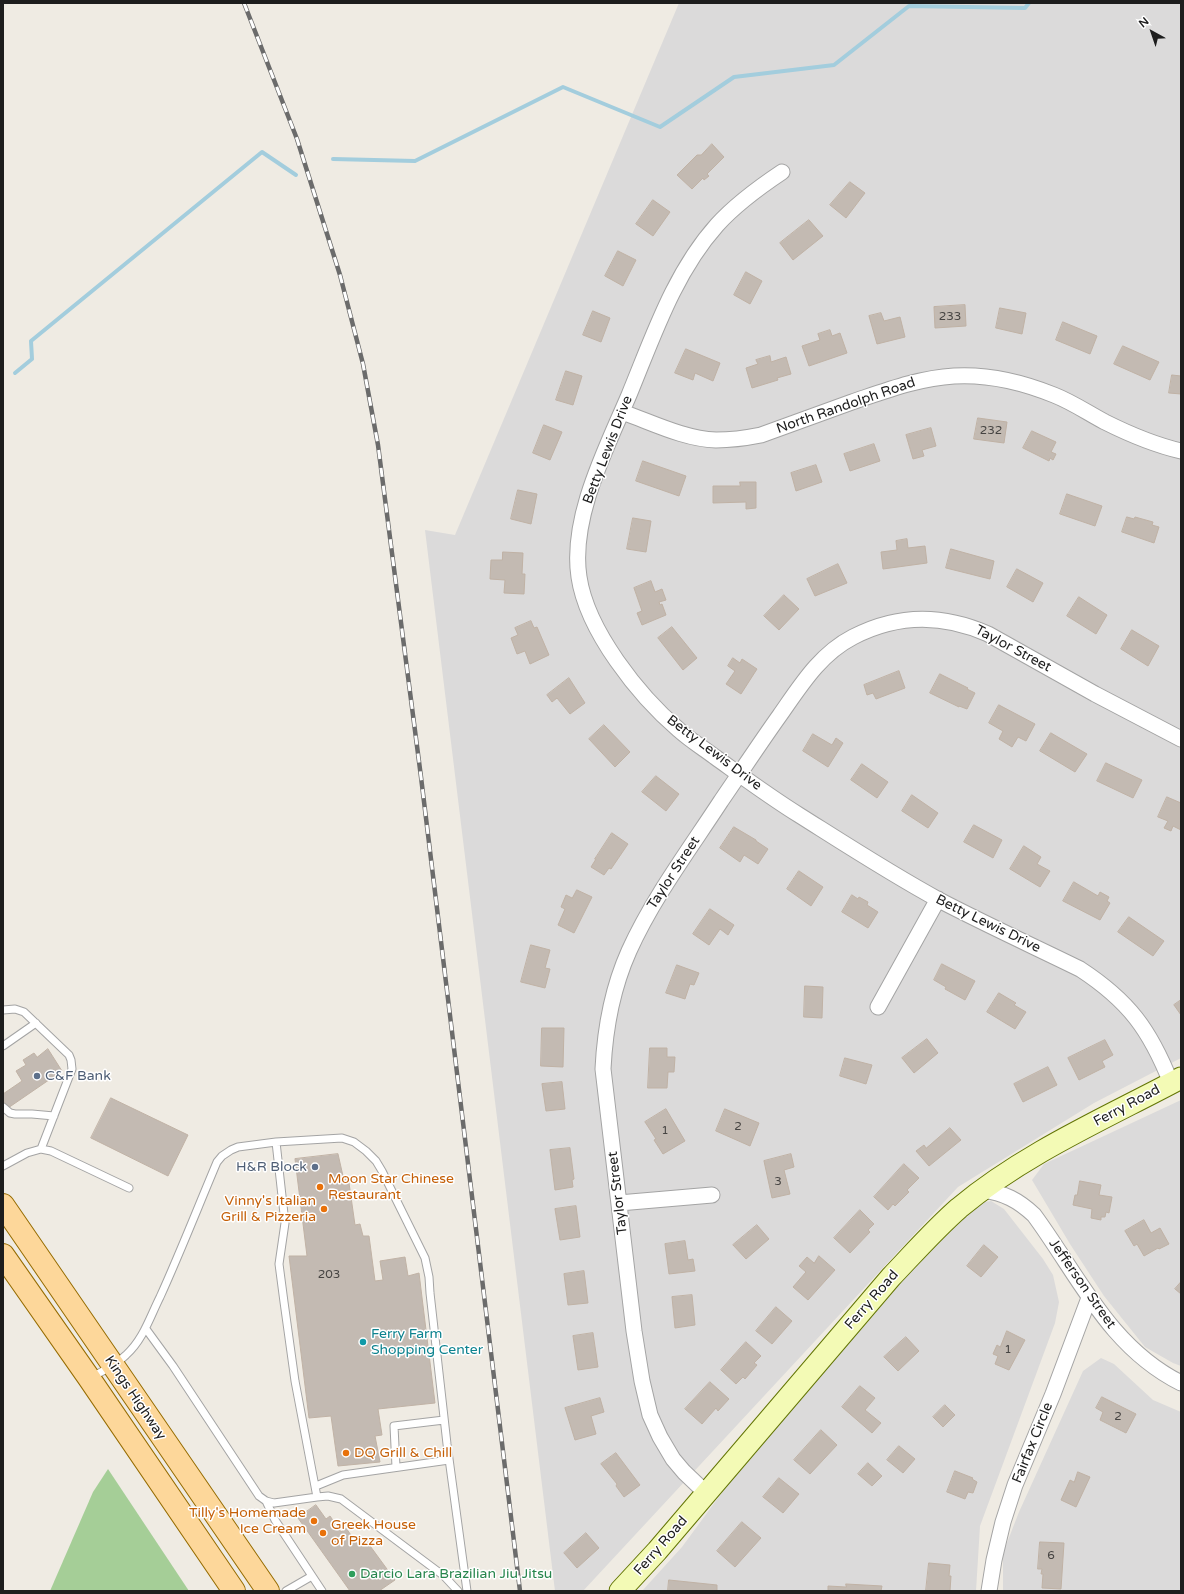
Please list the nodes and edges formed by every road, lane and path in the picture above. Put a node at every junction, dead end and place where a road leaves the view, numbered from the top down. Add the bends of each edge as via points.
1 (782, 172) dead end
2 (622, 412) junction
3 (1181, 451) edge
4 (1181, 739) edge
5 (739, 775) junction
6 (938, 899) junction
7 (878, 1007) dead end
8 (3, 1010) edge
9 (36, 1023) junction
10 (3, 1046) edge
11 (1176, 1081) edge
12 (3, 1107) edge
13 (54, 1116) junction
14 (276, 1142) junction
15 (41, 1149) junction
16 (3, 1166) edge
17 (129, 1188) dead end
18 (983, 1190) junction
19 (712, 1195) dead end
20 (619, 1202) junction
21 (3, 1205) edge
22 (3, 1255) edge
23 (1089, 1298) junction
24 (146, 1329) junction
25 (113, 1366) junction
26 (90, 1378) junction
27 (1181, 1383) edge
28 (444, 1420) junction
29 (449, 1460) junction
30 (396, 1467) junction
31 (316, 1486) junction
32 (706, 1494) junction
33 (317, 1497) junction
34 (266, 1501) junction
35 (312, 1576) junction
36 (234, 1591) edge
37 (268, 1591) edge
38 (286, 1591) edge
39 (322, 1591) edge
40 (458, 1591) edge
41 (467, 1591) edge
42 (620, 1591) edge
43 (989, 1591) edge

1 - 2 street, Betty Lewis Drive via 739,203 703,241 684,270
2 - 3 street, North Randolph Road via 693,436 714,440 740,439 761,435 909,384 954,376 980,376 1032,386 1141,438
2 - 5 street, Betty Lewis Drive via 592,486 583,517 577,552 583,594 602,637 637,688 680,731
4 - 5 street, Taylor Street via 988,634 952,621 913,619 872,628 848,640 822,660 807,676
5 - 6 street, Betty Lewis Drive via 859,853
5 - 20 street, Taylor Street via 648,913 626,958 609,1008 603,1068
6 - 7 street
6 - 11 street, Betty Lewis Drive via 1080,969 1098,981 1133,1013
8 - 9 lane via 19,1010
9 - 10 lane
9 - 13 lane via 64,1050 72,1064
11 - 18 main road, Ferry Road via 1048,1148
12 - 13 lane via 15,1114
13 - 15 lane
14 - 24 lane via 238,1147 217,1162
14 - 28 lane via 342,1138 354,1142 376,1161 425,1258
14 - 31 lane via 285,1223 279,1264 295,1381
15 - 16 lane via 27,1153
15 - 17 lane via 51,1151
18 - 23 street, Jefferson Street via 1009,1197 1034,1215
18 - 32 main road, Ferry Road via 959,1209 896,1272
19 - 20 street
20 - 32 street, Taylor Street via 634,1332 650,1415 673,1459
21 - 25 main road, Kings Highway
22 - 26 main road, Kings Highway
23 - 27 street, Jefferson Street via 1130,1347 1150,1364
23 - 43 street, Fairfax Circle via 1015,1485 994,1560
24 - 25 lane via 127,1355
24 - 34 lane via 259,1496
25 - 26 lane
25 - 37 main road, Kings Highway
26 - 36 main road, Kings Highway
28 - 29 lane
28 - 30 lane via 394,1426
29 - 30 lane
29 - 41 lane
30 - 31 lane via 343,1475
31 - 33 lane
32 - 42 main road, Ferry Road
33 - 34 lane via 274,1503
33 - 40 lane via 328,1496 341,1500 444,1576
34 - 35 lane via 275,1520
35 - 38 lane
35 - 39 lane

